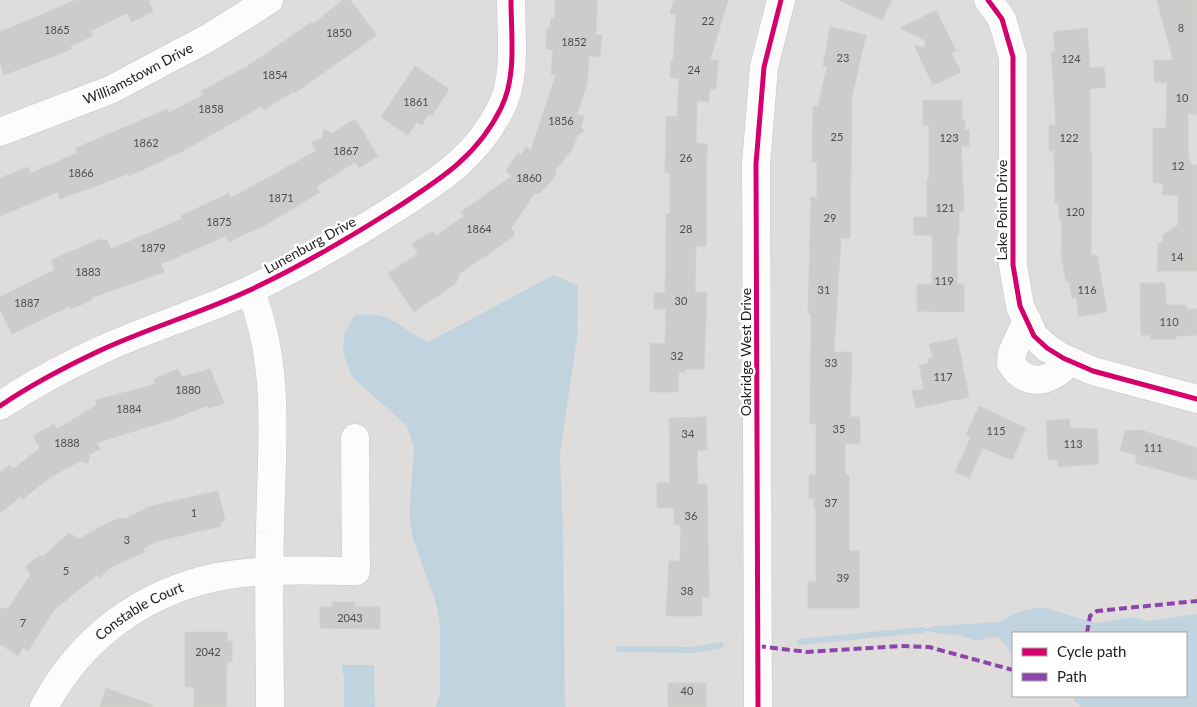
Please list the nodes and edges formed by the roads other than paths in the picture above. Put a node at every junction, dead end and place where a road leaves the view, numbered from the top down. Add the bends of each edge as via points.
1 (269, 0) edge
2 (511, 0) edge
3 (781, 0) edge
4 (988, 0) edge
5 (0, 132) edge
6 (250, 290) junction
7 (1027, 320) junction
8 (1070, 361) junction
9 (1197, 398) edge
10 (0, 406) edge
11 (355, 438) dead end
12 (269, 572) junction
13 (44, 707) edge
14 (270, 707) edge
15 (758, 707) edge

1 - 5 street, Williamstown Drive via 210,37 110,90
2 - 6 street, Lunenburg Drive via 512,67 509,88 502,108 482,142 448,174 358,232
3 - 15 street, Oakridge West Drive via 764,67 756,164
4 - 7 street, Lake Point Drive via 1002,19 1013,57 1013,265 1020,306
6 - 10 street, Lunenburg Drive via 100,350 30,385
6 - 12 street via 266,336 272,400
7 - 8 street, Lake Point Drive via 1034,336
7 - 8 street via 1012,353 1011,363 1022,376 1038,380 1054,375
8 - 9 street, Lake Point Drive via 1093,371
11 - 12 street, Constable Court via 356,570
12 - 13 street, Constable Court via 218,577 191,584 137,607 95,638 76,658
12 - 14 street

